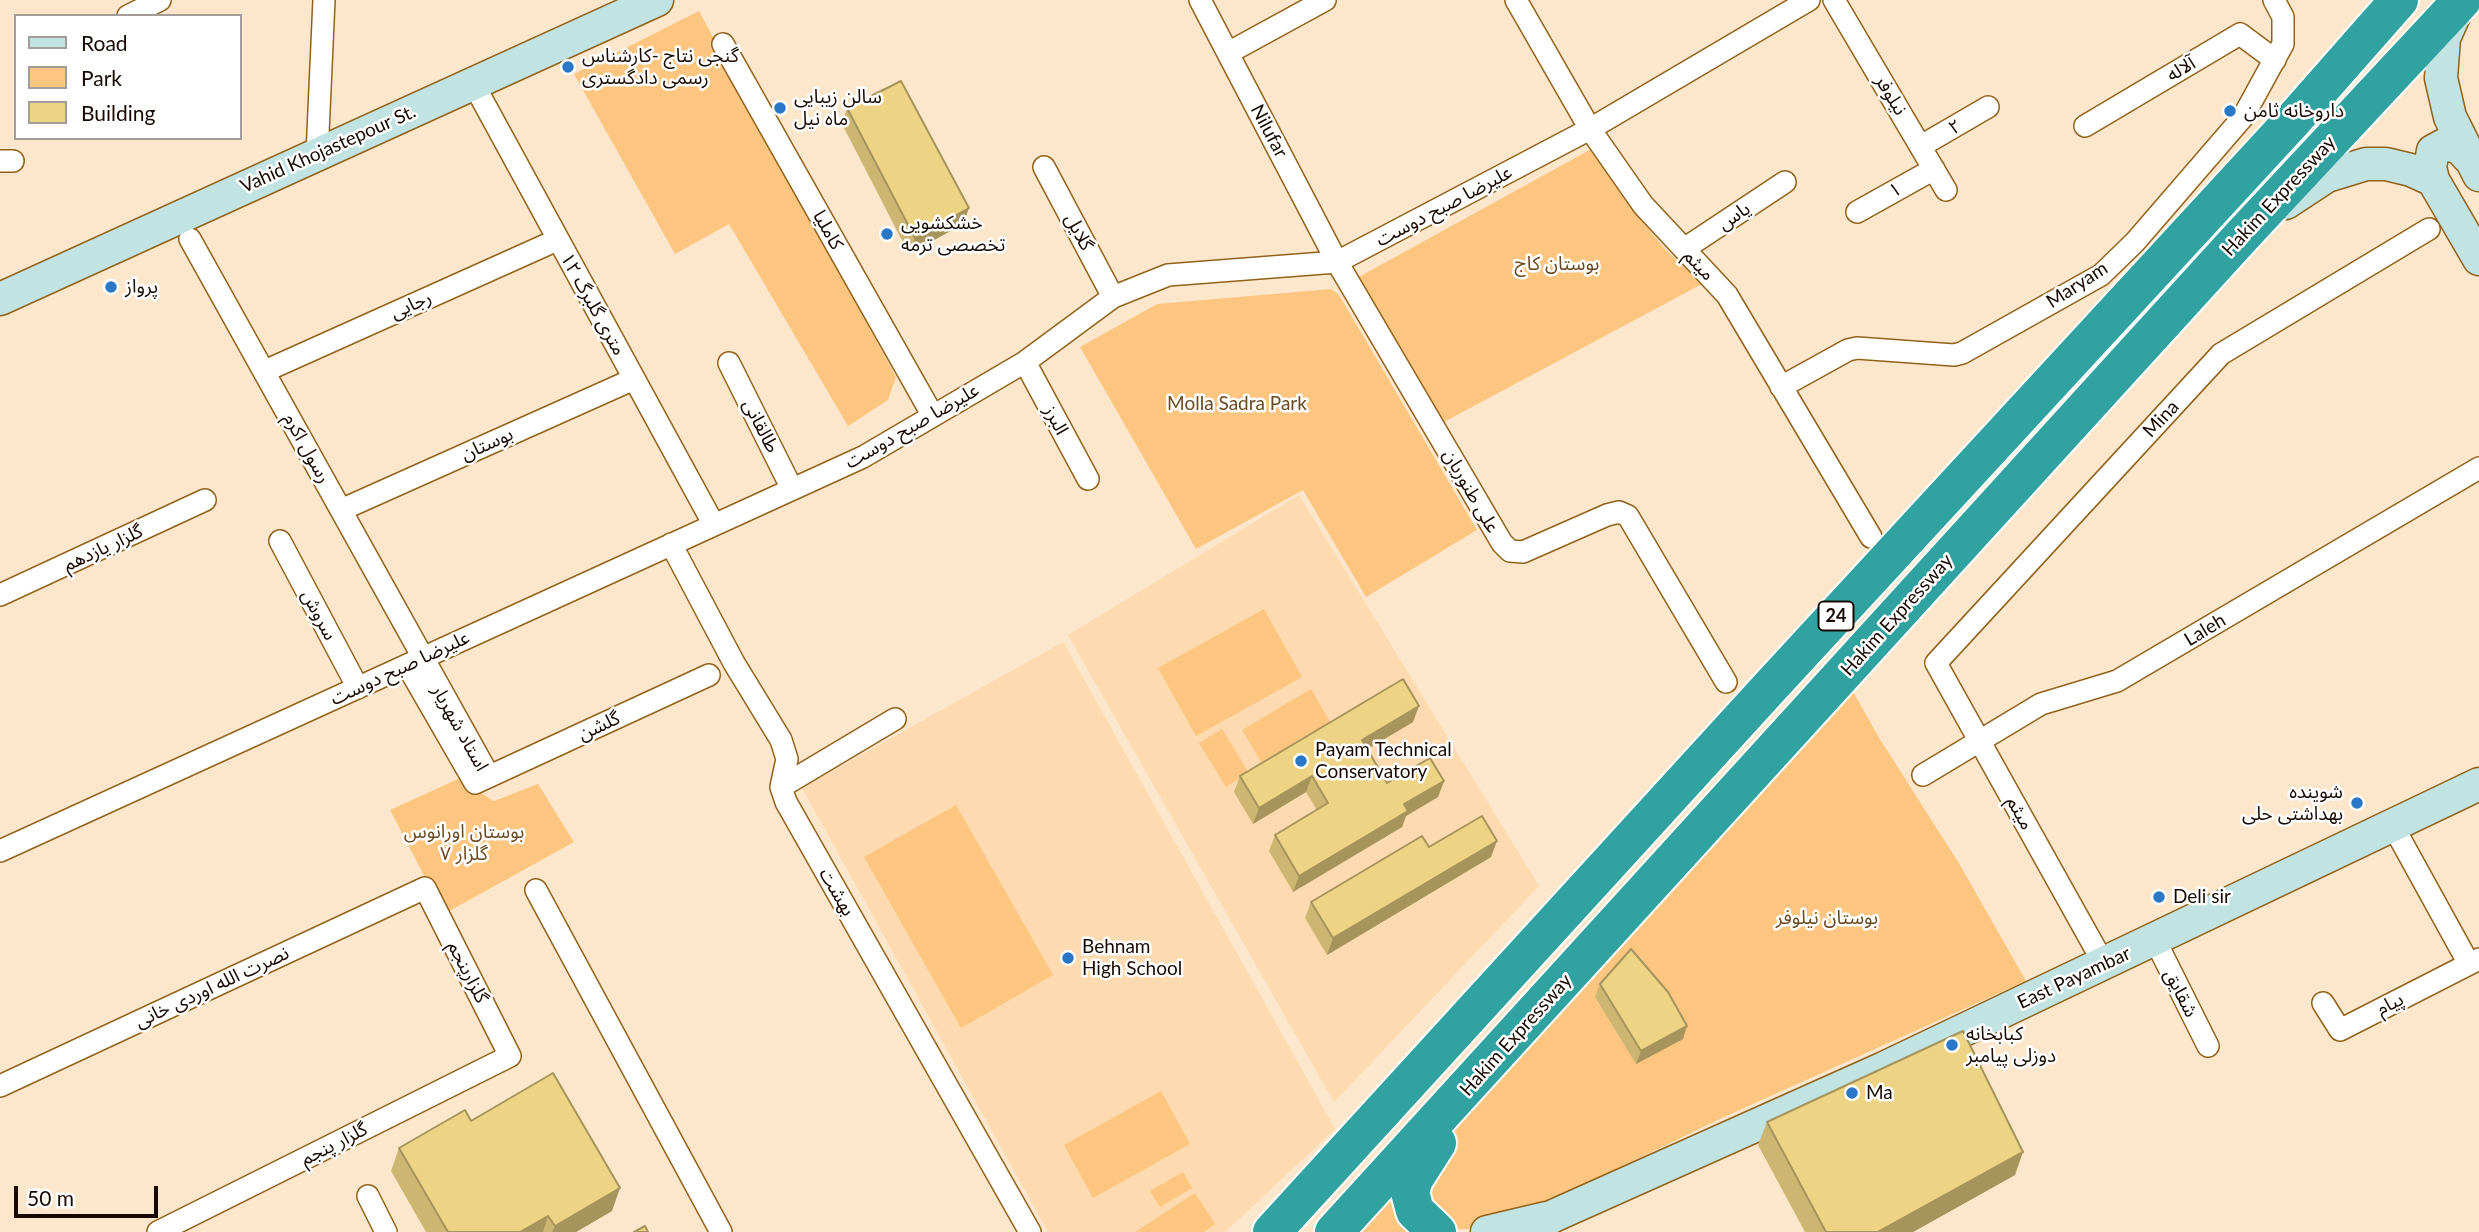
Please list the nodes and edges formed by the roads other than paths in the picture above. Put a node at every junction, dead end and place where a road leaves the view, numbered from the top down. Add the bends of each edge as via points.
1 (160, 0) edge
2 (324, 0) edge
3 (657, 0) edge
4 (1200, 0) edge
5 (1325, 0) edge
6 (1516, 0) edge
7 (1834, 0) edge
8 (2274, 0) edge
9 (2399, 0) edge
10 (1805, 1) edge
11 (2461, 1) edge
12 (132, 14) edge
13 (723, 44) dead end
14 (1228, 53) junction
15 (2275, 60) junction
16 (473, 83) junction
17 (1988, 107) dead end
18 (2085, 126) dead end
19 (1591, 128) junction
20 (1922, 146) junction
21 (317, 155) junction
22 (2474, 166) edge
23 (1044, 167) dead end
24 (1934, 169) junction
25 (2433, 180) junction
26 (1784, 182) dead end
27 (1946, 190) dead end
28 (1857, 212) dead end
29 (2429, 229) dead end
30 (2240, 238) junction
31 (190, 239) dead end
32 (557, 240) junction
33 (1684, 249) junction
34 (2479, 259) edge
35 (1337, 262) junction
36 (1113, 297) junction
37 (0, 299) edge
38 (1025, 362) junction
39 (729, 363) dead end
40 (265, 371) junction
41 (634, 379) junction
42 (1781, 387) junction
43 (933, 416) junction
44 (2479, 468) edge
45 (1088, 479) dead end
46 (793, 489) junction
47 (205, 500) dead end
48 (341, 510) junction
49 (714, 525) junction
50 (1871, 537) dead end
51 (279, 541) dead end
52 (671, 544) junction
53 (0, 595) edge
54 (414, 662) junction
55 (1937, 663) joint
56 (709, 675) dead end
57 (1726, 682) dead end
58 (358, 688) junction
59 (895, 719) dead end
60 (1980, 741) junction
61 (1923, 775) dead end
62 (489, 776) joint
63 (2479, 784) edge
64 (781, 787) junction
65 (2393, 826) junction
66 (0, 851) edge
67 (425, 888) joint
68 (536, 890) dead end
69 (2155, 940) junction
70 (2474, 961) edge
71 (2104, 964) junction
72 (2323, 1003) dead end
73 (2208, 1046) dead end
74 (510, 1056) joint
75 (1480, 1074) junction
76 (0, 1086) edge
77 (1360, 1136) junction
78 (368, 1196) dead end
79 (1539, 1224) edge
80 (184, 1227) edge
81 (158, 1232) edge
82 (386, 1232) edge
83 (721, 1232) edge
84 (1030, 1232) edge
85 (1243, 1232) edge
86 (1272, 1232) edge
87 (1334, 1232) edge
88 (1437, 1232) edge
89 (1487, 1232) edge

1 - 12 street
2 - 21 street
3 - 16 main road, Vahid Khojastepour St.
4 - 14 street, Nilufar
5 - 14 street
6 - 19 street, میثم
7 - 20 street, نیلوفر
8 - 15 street, Maryam via 2284,30
9 - 77 highway, 24
10 - 19 street, علیرضا صبح دوست
11 - 22 main road via 2444,38 2441,78 2450,117
11 - 30 highway, Hakim Expressway / 24
13 - 43 street, کاملیا
14 - 35 street, Nilufar
15 - 18 street, آلاله via 2240,34
15 - 42 street, Maryam via 2242,117 2101,275 1962,353 1857,348
16 - 21 main road, Vahid Khojastepour St.
16 - 32 street, ۱۲ متری گلبرگ
17 - 20 street, ۲
19 - 33 street, میثم via 1643,205
19 - 35 street, علیرضا صبح دوست
20 - 24 street, نیلوفر
21 - 37 main road, Vahid Khojastepour St.
22 - 25 main road via 2453,144 2439,146 2430,159
23 - 36 street, گلایل
24 - 27 street, نیلوفر
24 - 28 street, ۱
25 - 30 main road via 2386,164 2366,164 2327,176
25 - 34 main road
26 - 33 street, یاس
29 - 55 street, Mina via 2221,354
30 - 75 highway, Hakim Expressway / 24
31 - 40 street, رسول اکرم
32 - 40 street, رجایی
32 - 41 street, ۱۲ متری گلبرگ
33 - 42 street, میثم via 1727,295
35 - 36 street, علیرضا صبح دوست via 1168,275
35 - 57 street, علی طنوریان via 1502,543 1510,551 1523,552 1607,515 1619,512 1628,516
36 - 38 street, علیرضا صبح دوست
38 - 43 street, علیرضا صبح دوست
38 - 45 street, البرز
39 - 46 street, طالقانی
40 - 48 street, رسول اکرم
41 - 48 street, بوستان
41 - 49 street, ۱۲ متری گلبرگ
42 - 50 street, میثم
43 - 46 street, علیرضا صبح دوست via 863,457
44 - 60 street, Laleh via 2117,681 2041,704
46 - 49 street, علیرضا صبح دوست
47 - 53 street, گلزار یازدهم
48 - 54 street, رسول اکرم
49 - 52 street, علیرضا صبح دوست
51 - 58 street, سروش
52 - 54 street, علیرضا صبح دوست
52 - 64 street via 781,740 786,759
54 - 58 street, علیرضا صبح دوست
54 - 62 street, استاد شهریار
55 - 60 street, میثم
56 - 62 street, گلشن
58 - 66 street, علیرضا صبح دوست
59 - 64 street
60 - 61 street, Laleh
60 - 71 street, میثم
63 - 65 main road, East Payambar
64 - 84 street, بهشت
65 - 69 main road, East Payambar
65 - 70 street, پیام
67 - 74 street, گلزارپنجم
67 - 76 street, نصرت الله اوردی خانی
68 - 83 street
69 - 71 main road, East Payambar
69 - 73 street, شقایق
70 - 72 street, پیام via 2340,1030
71 - 79 main road, East Payambar via 1965,1044
74 - 80 street, گلزار پنجم
75 - 87 highway, Hakim Expressway / 24
75 - 88 highway via 1410,1192 1415,1211
77 - 85 highway
77 - 86 highway, 24
78 - 82 street
79 - 89 main road, East Payambar
80 - 81 street, گلزار پنجم

